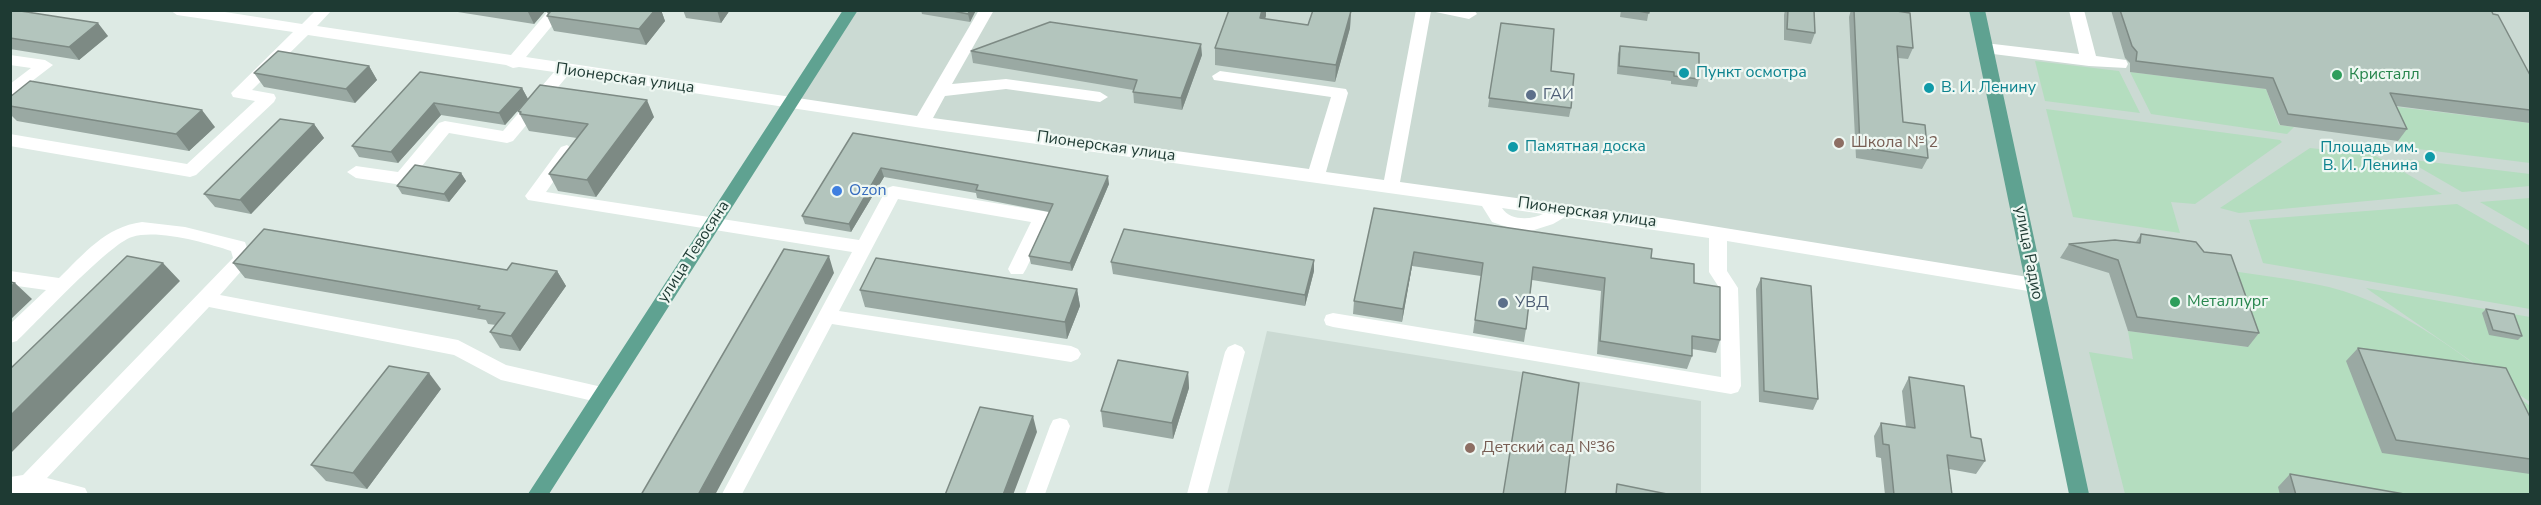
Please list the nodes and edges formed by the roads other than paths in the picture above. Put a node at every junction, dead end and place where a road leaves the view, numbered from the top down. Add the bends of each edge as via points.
1 (177, 10) edge
2 (326, 10) edge
3 (558, 10) edge
4 (851, 10) edge
5 (987, 10) edge
6 (1425, 10) edge
7 (1438, 10) edge
8 (1977, 10) edge
9 (2076, 10) edge
10 (1469, 14) dead end
11 (235, 15) edge
12 (305, 30) junction
13 (1985, 48) junction
14 (10, 60) edge
15 (2089, 60) junction
16 (513, 63) junction
17 (2120, 64) dead end
18 (564, 70) junction
19 (1220, 76) dead end
20 (941, 90) junction
21 (10, 93) edge
22 (1100, 97) dead end
23 (789, 103) junction
24 (922, 122) junction
25 (10, 141) edge
26 (567, 151) edge
27 (356, 172) dead end
28 (1316, 176) junction
29 (1391, 186) junction
30 (712, 224) junction
31 (1718, 233) junction
32 (864, 247) junction
33 (1017, 269) dead end
34 (10, 278) edge
35 (63, 285) junction
36 (2034, 285) junction
37 (205, 299) junction
38 (828, 316) junction
39 (1333, 320) dead end
40 (10, 336) edge
41 (1235, 352) dead end
42 (1071, 354) dead end
43 (602, 394) junction
44 (1060, 426) dead end
45 (20, 485) edge
46 (78, 495) edge
47 (538, 495) edge
48 (732, 495) edge
49 (1035, 495) edge
50 (1197, 495) edge
51 (2079, 495) edge

1 - 11 street, Пионерская улица
2 - 12 street
3 - 16 street
4 - 23 main road, улица Тевосяна
5 - 20 street
6 - 29 street
7 - 10 street
8 - 13 main road, улица Радио
9 - 15 street
11 - 12 street, Пионерская улица
12 - 16 street, Пионерская улица
12 - 25 street via 238,93 268,98 190,171
13 - 15 street
13 - 36 main road, улица Радио
14 - 21 street via 45,65
15 - 17 street
16 - 18 street, Пионерская улица
18 - 23 street, Пионерская улица
18 - 27 street via 507,137 445,127 402,179
19 - 28 street via 1340,93
20 - 22 street via 1006,84
20 - 24 street
23 - 24 street, Пионерская улица
23 - 30 main road, улица Тевосяна
24 - 28 street, Пионерская улица
26 - 30 street via 534,196
28 - 29 street, Пионерская улица
29 - 31 street, Пионерская улица via 1488,200 1498,217 1526,226 1540,224 1562,210
30 - 32 street
30 - 43 main road, улица Тевосяна
31 - 36 street, Пионерская улица
31 - 39 street via 1718,272 1729,288 1731,386
32 - 33 street via 893,192 1042,217
32 - 38 street
34 - 35 street
35 - 37 street via 109,243 130,230 156,230 239,247 242,260
35 - 40 street
36 - 51 main road, улица Радио
37 - 43 street via 458,348 501,372
37 - 45 street
38 - 42 street
38 - 48 street
41 - 50 street
43 - 47 main road, улица Тевосяна
44 - 49 street
45 - 46 street

